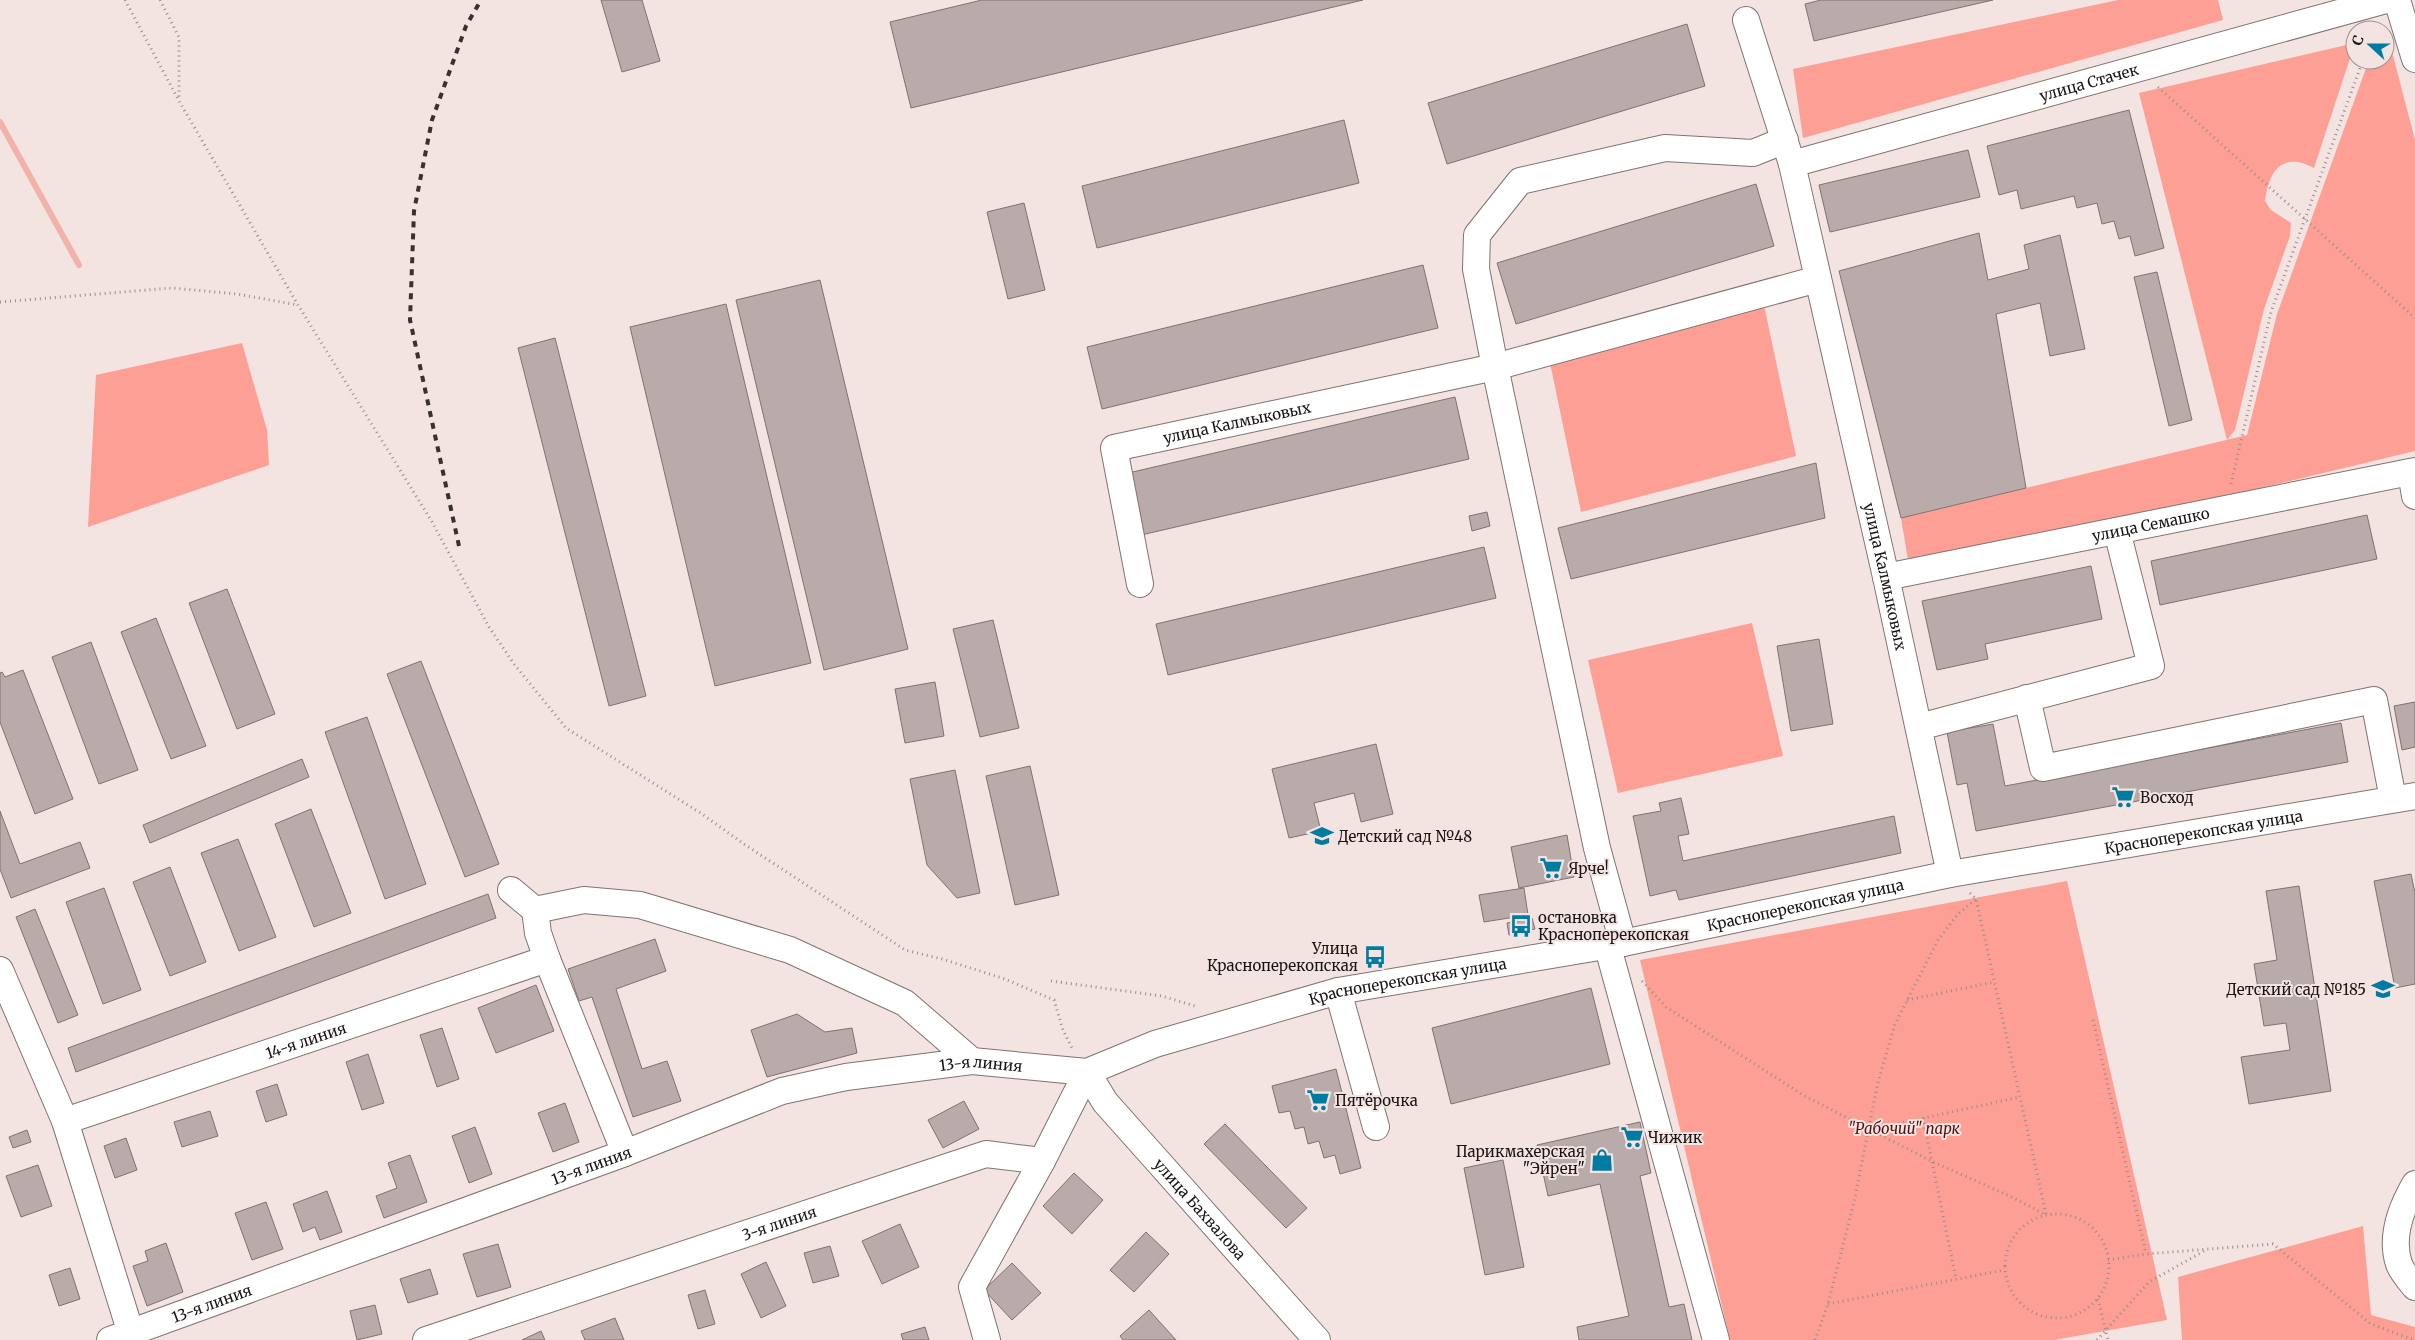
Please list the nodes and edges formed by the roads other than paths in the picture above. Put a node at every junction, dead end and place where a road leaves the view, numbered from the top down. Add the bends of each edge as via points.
1 (2386, 0) edge
2 (2397, 0) edge
3 (1746, 20) dead end
4 (2415, 58) edge
5 (1788, 152) junction
6 (1818, 279) junction
7 (1495, 367) junction
8 (2414, 479) edge
9 (2117, 531) junction
10 (1886, 577) junction
11 (1140, 584) dead end
12 (2028, 698) junction
13 (1918, 727) junction
14 (2404, 798) edge
15 (1950, 874) junction
16 (511, 890) dead end
17 (535, 910) junction
18 (1615, 943) junction
19 (546, 958) junction
20 (0, 970) edge
21 (1338, 991) junction
22 (972, 1061) junction
23 (1087, 1072) junction
24 (65, 1121) junction
25 (1376, 1127) dead end
26 (625, 1153) junction
27 (1042, 1161) junction
28 (2415, 1184) edge
29 (2415, 1287) edge
30 (125, 1337) edge
31 (426, 1340) edge
32 (987, 1340) edge
33 (1317, 1340) edge
34 (1716, 1340) edge

1 - 5 street, улица Стачек via 2137,69
2 - 4 street
3 - 5 street, улица Калмыковых
5 - 6 street, улица Калмыковых
5 - 7 street, улица Стачек via 1665,148 1520,181 1477,234 1476,269
6 - 7 street, улица Калмыковых
6 - 10 street, улица Калмыковых
7 - 11 street, улица Калмыковых via 1114,448
7 - 18 street
8 - 9 street, улица Семашко via 2226,509
9 - 10 street, улица Семашко
9 - 12 street via 2151,666
10 - 13 street, улица Калмыковых
12 - 13 street
12 - 14 street via 2043,768 2374,700
13 - 15 street, улица Калмыковых
14 - 15 street, Красноперекопская улица
15 - 18 street, Красноперекопская улица
16 - 17 street
17 - 19 street
17 - 22 street via 584,900 640,905 790,950 904,1003
18 - 21 street, Красноперекопская улица
18 - 34 street
19 - 24 street, 14-я линия
19 - 26 street
20 - 24 street
21 - 23 street, Красноперекопская улица via 1155,1044
21 - 25 street
22 - 23 street, 13-я линия
22 - 26 street, 13-я линия via 846,1077 782,1090
23 - 27 street
23 - 33 street, улица Бахвалова via 1105,1102
24 - 30 street
26 - 30 street, 13-я линия
27 - 31 street, 3-я линия via 986,1154
27 - 32 street via 972,1287
28 - 29 street via 2401,1210 2396,1236 2400,1265

